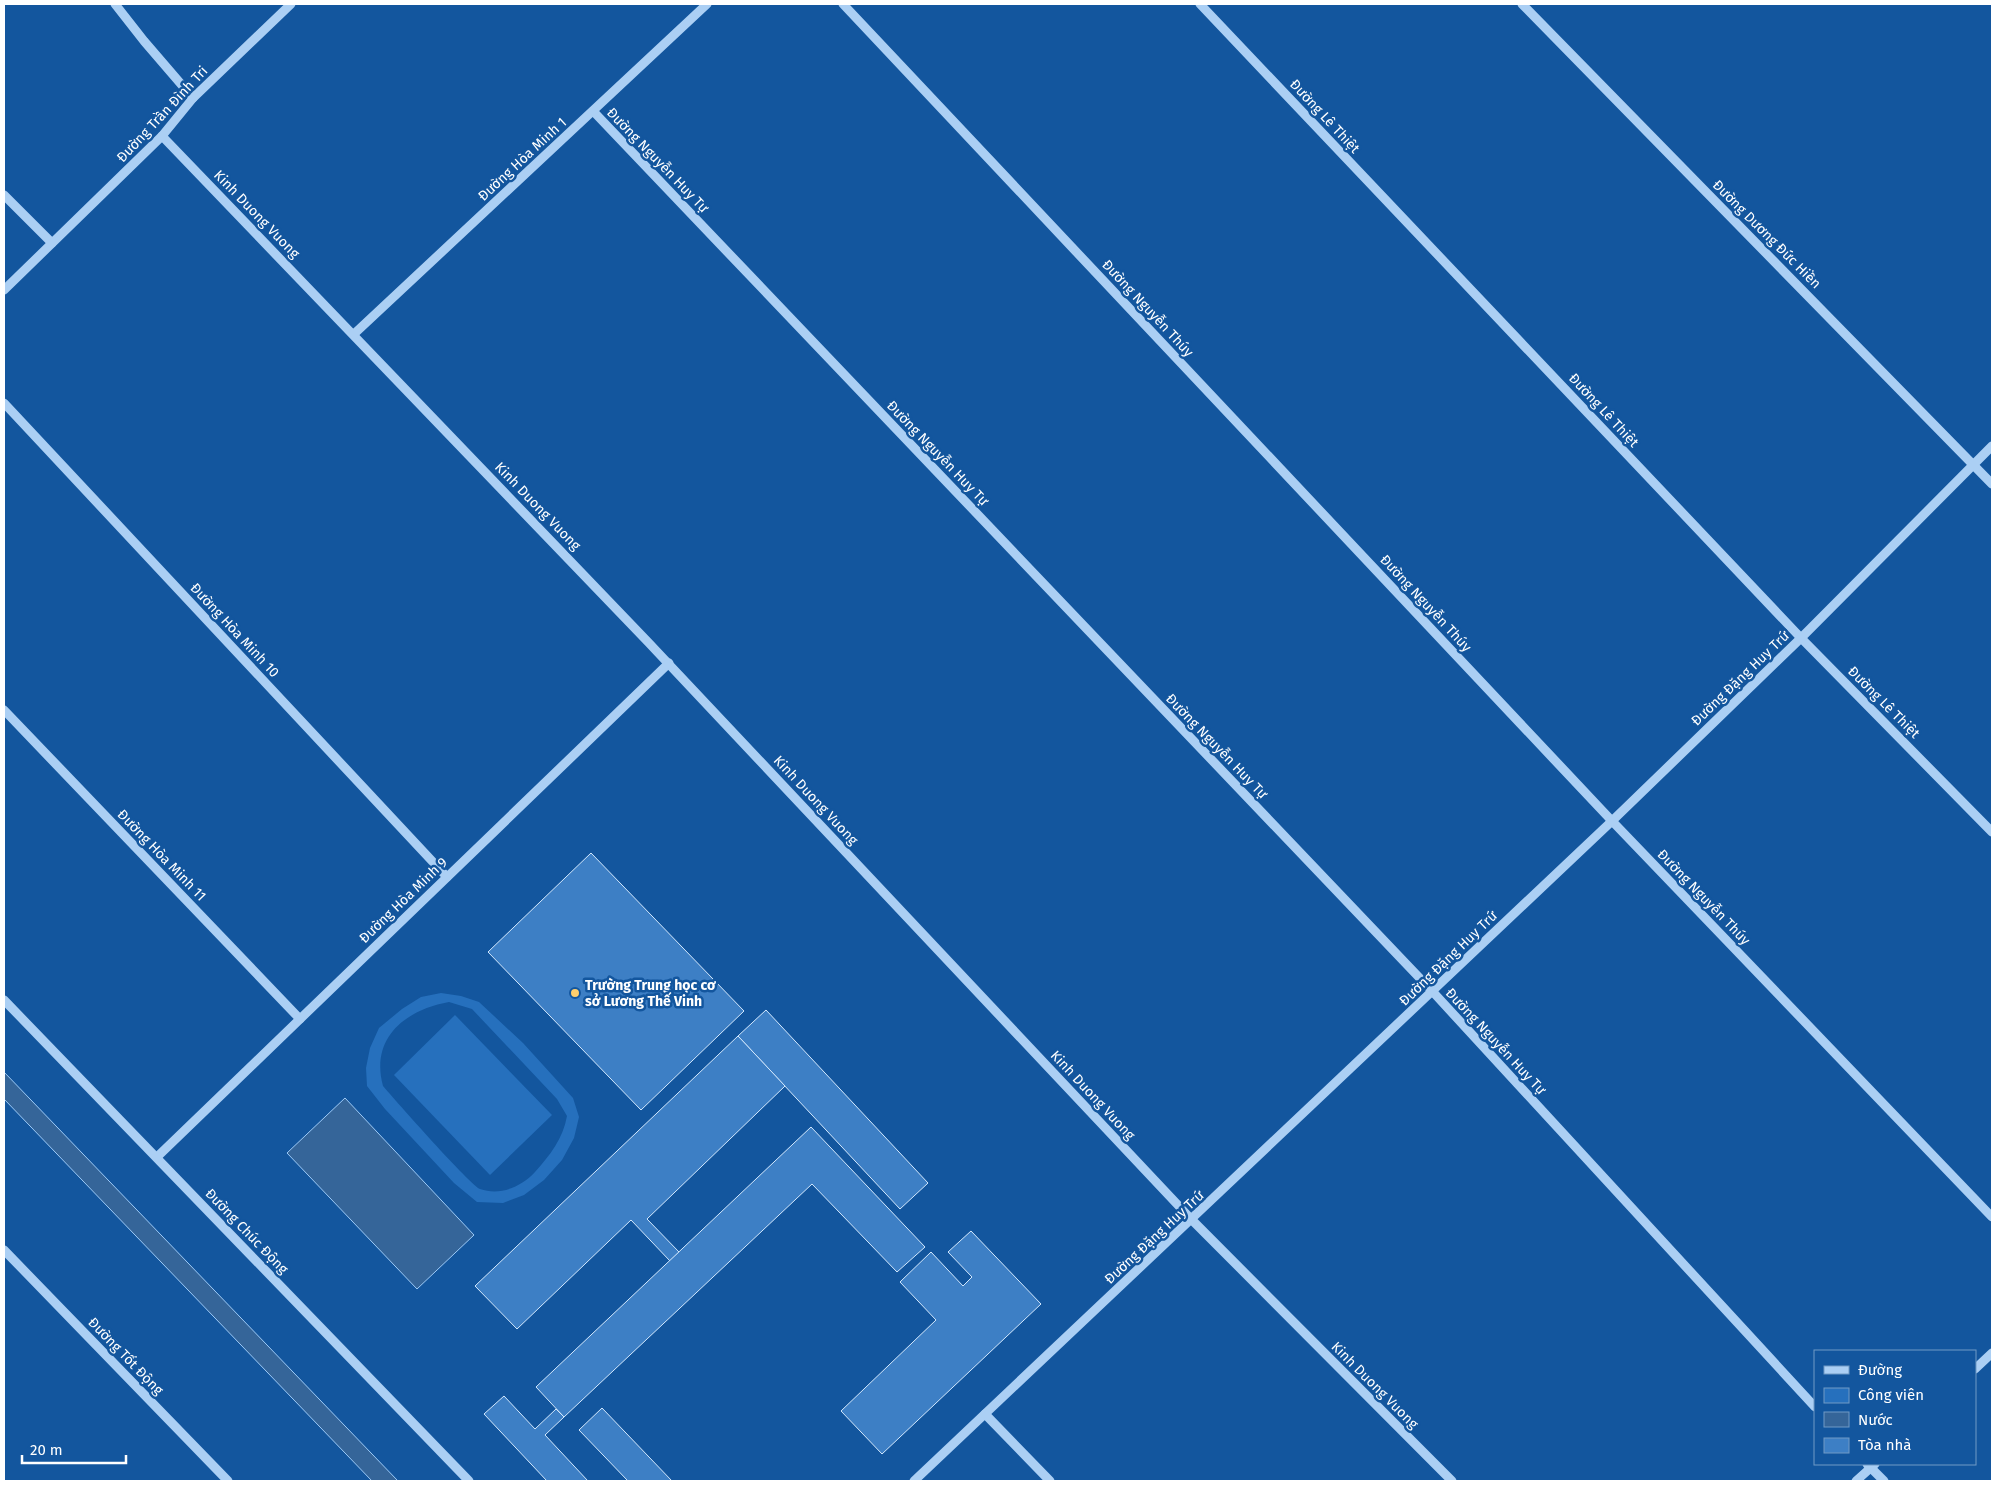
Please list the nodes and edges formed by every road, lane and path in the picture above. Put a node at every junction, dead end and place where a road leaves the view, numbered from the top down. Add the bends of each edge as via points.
1 (115, 4) edge
2 (291, 4) edge
3 (707, 4) edge
4 (843, 4) edge
5 (1200, 4) edge
6 (1522, 4) edge
7 (193, 98) junction
8 (593, 111) junction
9 (162, 136) junction
10 (4, 195) edge
11 (52, 243) junction
12 (4, 290) edge
13 (354, 334) junction
14 (4, 403) edge
15 (1992, 446) edge
16 (1975, 465) junction
17 (1992, 484) edge
18 (1801, 638) junction
19 (669, 664) junction
20 (4, 710) edge
21 (1612, 821) junction
22 (1992, 832) edge
23 (447, 877) junction
24 (1432, 992) junction
25 (4, 1000) edge
26 (300, 1019) junction
27 (157, 1157) junction
28 (1992, 1217) edge
29 (1192, 1220) junction
30 (4, 1250) edge
31 (1992, 1353) edge
32 (1976, 1368) edge
33 (1814, 1406) edge
34 (985, 1414) junction
35 (1871, 1465) edge
36 (228, 1481) edge
37 (469, 1481) edge
38 (914, 1481) edge
39 (1050, 1481) edge
40 (1452, 1481) edge
41 (1856, 1481) edge
42 (1884, 1481) edge

1 - 7 street
2 - 7 street, Đường Trần Đình Tri
3 - 8 street, Đường Hòa Minh 1
4 - 21 street, Đường Nguyễn Thúy
5 - 18 street, Đường Lê Thiệt
6 - 16 street, Đường Dương Đức Hiền
7 - 9 street, Đường Trần Đình Tri
8 - 13 street, Đường Hòa Minh 1
8 - 24 street, Đường Nguyễn Huy Tự
9 - 11 street, Đường Trần Đình Tri
9 - 13 street, Kinh Duong Vuong
10 - 11 street
11 - 12 street, Đường Trần Đình Tri
13 - 19 street, Kinh Duong Vuong
14 - 23 street, Đường Hòa Minh 10
15 - 16 street, Đường Đặng Huy Trứ
16 - 17 street, Đường Dương Đức Hiền
16 - 18 street, Đường Đặng Huy Trứ
18 - 21 street, Đường Đặng Huy Trứ
18 - 22 street, Đường Lê Thiệt
19 - 23 street, Đường Hòa Minh 9
19 - 29 street, Kinh Duong Vuong
20 - 26 street, Đường Hòa Minh 11
21 - 24 street, Đường Đặng Huy Trứ
21 - 28 street, Đường Nguyễn Thúy
23 - 26 street, Đường Hòa Minh 9
24 - 29 street, Đường Đặng Huy Trứ
24 - 33 street, Đường Nguyễn Huy Tự
25 - 27 street, Đường Chúc Động
26 - 27 street, Đường Hòa Minh 9
27 - 37 street, Đường Chúc Động
29 - 34 street, Đường Đặng Huy Trứ
29 - 40 street, Kinh Duong Vuong
30 - 36 street, Đường Tốt Động
31 - 32 street
34 - 38 street, Đường Đặng Huy Trứ
34 - 39 street
35 - 41 street
35 - 42 street

